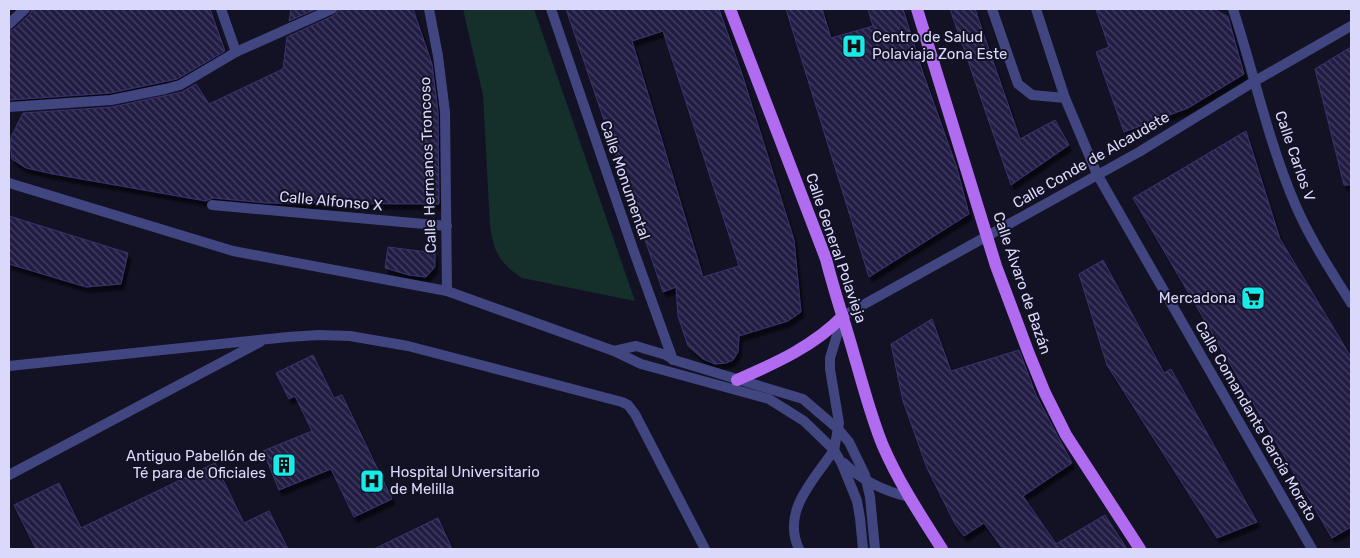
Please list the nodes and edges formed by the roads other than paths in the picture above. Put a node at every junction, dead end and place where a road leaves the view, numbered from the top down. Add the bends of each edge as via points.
1 (25, 9) edge
2 (221, 9) edge
3 (332, 9) edge
4 (428, 9) edge
5 (550, 9) edge
6 (730, 9) edge
7 (917, 9) edge
8 (992, 9) edge
9 (1036, 9) edge
10 (1233, 9) edge
11 (9, 24) edge
12 (1351, 26) edge
13 (236, 52) junction
14 (1255, 81) junction
15 (1065, 98) junction
16 (9, 107) edge
17 (1098, 174) junction
18 (9, 183) edge
19 (212, 206) dead end
20 (447, 226) junction
21 (987, 237) junction
22 (447, 291) junction
23 (1351, 303) edge
24 (843, 316) junction
25 (266, 339) junction
26 (614, 351) junction
27 (674, 360) junction
28 (9, 366) edge
29 (738, 380) junction
30 (838, 429) junction
31 (836, 454) junction
32 (9, 474) edge
33 (866, 481) junction
34 (909, 497) junction
35 (705, 549) edge
36 (799, 549) edge
37 (863, 549) edge
38 (875, 549) edge
39 (942, 549) edge
40 (1140, 549) edge
41 (1312, 549) edge

1 - 11 street
2 - 13 street
3 - 13 street
4 - 20 street, Calle Hermanos Troncoso via 438,56 444,112
5 - 27 street, Calle Monumental
6 - 24 main road, Calle General Polavieja via 826,259
7 - 21 main road, Calle Álvaro de Bazán
8 - 15 street via 1018,84 1032,95
9 - 15 street, Calle Comandante García Morato
10 - 14 street, Calle Carlos V
12 - 14 street, Calle Conde de Alcaudete
13 - 16 street via 180,85 165,89 104,101
14 - 17 street, Calle Conde de Alcaudete
14 - 23 street, Calle Carlos V via 1295,204 1312,240
15 - 17 street, Calle Comandante García Morato
17 - 21 street, Calle Conde de Alcaudete
17 - 41 street, Calle Comandante García Morato
18 - 22 street via 233,250
19 - 20 street, Calle Alfonso X
20 - 22 street, Calle Hermanos Troncoso
21 - 24 street, Calle Conde de Alcaudete
21 - 40 main road, Calle Álvaro de Bazán via 1045,393 1066,435
22 - 26 street
24 - 29 main road via 810,344
24 - 30 street via 830,369
24 - 34 main road, Calle General Polavieja via 874,423
25 - 28 street
25 - 32 street
25 - 35 street via 350,336 408,346 622,402 635,414
26 - 27 street via 636,346
26 - 31 street via 641,364 769,399 804,422
27 - 29 street
29 - 30 street via 803,399
30 - 31 street
30 - 33 street via 850,442
31 - 33 street
31 - 36 street via 796,508 793,529
31 - 37 street via 857,500
33 - 34 street
33 - 38 street
34 - 39 main road, Calle General Polavieja

